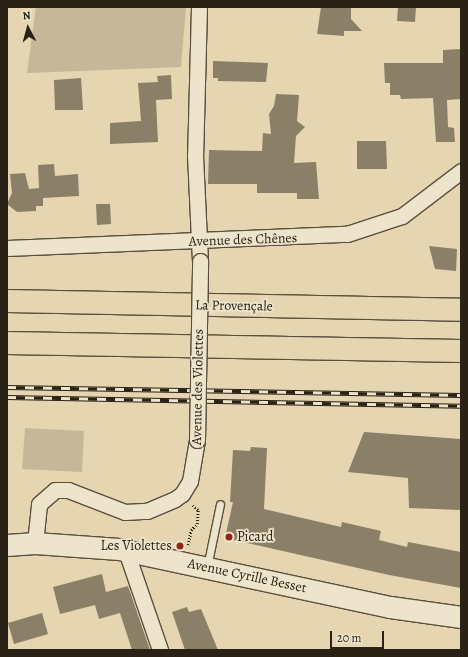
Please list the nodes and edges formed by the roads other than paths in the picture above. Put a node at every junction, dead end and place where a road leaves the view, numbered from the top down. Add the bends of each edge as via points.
1 (199, 7) edge
2 (461, 171) edge
3 (198, 241) junction
4 (7, 248) edge
5 (7, 301) edge
6 (461, 310) edge
7 (7, 343) edge
8 (461, 351) edge
9 (220, 504) dead end
10 (35, 543) junction
11 (7, 545) edge
12 (126, 551) junction
13 (207, 567) junction
14 (461, 617) edge
15 (160, 650) edge

1 - 3 street, Avenue des Violettes via 195,154
2 - 3 street, Avenue des Chênes via 402,216 362,230 333,236
3 - 4 street, Avenue des Chênes
3 - 10 street, Avenue des Violettes, bridge via 200,261 197,440 193,473 182,494 154,510 125,512 68,490 55,490 39,504
5 - 6 highway, La Provençale
7 - 8 highway
9 - 13 lane
10 - 11 main road, Avenue Cyrille Besset
10 - 12 main road, Avenue Cyrille Besset
12 - 13 main road, Avenue Cyrille Besset
12 - 15 street
13 - 14 main road, Avenue Cyrille Besset via 390,607

